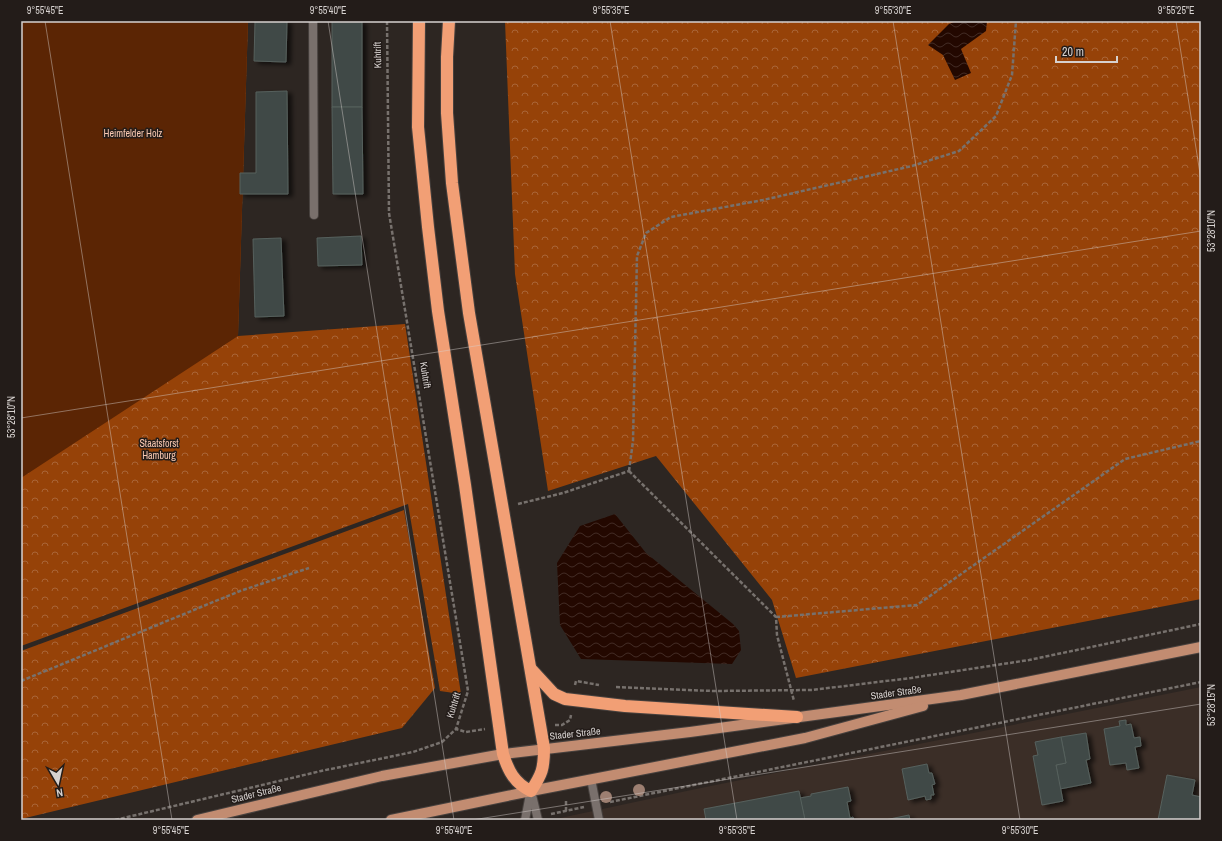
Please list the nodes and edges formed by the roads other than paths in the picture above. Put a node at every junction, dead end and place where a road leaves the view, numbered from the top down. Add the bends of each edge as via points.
1 (313, 21) edge
2 (419, 21) edge
3 (449, 21) edge
4 (314, 215) dead end
5 (1201, 647) edge
6 (531, 669) junction
7 (961, 695) junction
8 (798, 718) junction
9 (544, 748) junction
10 (503, 754) junction
11 (591, 779) junction
12 (531, 791) junction
13 (538, 818) edge
14 (197, 820) edge
15 (391, 820) edge
16 (525, 820) edge
17 (599, 820) edge

1 - 4 lane
2 - 10 highway via 418,127 428,227
3 - 6 highway via 447,113 452,183 469,313
5 - 7 main road, Stader Straße
6 - 8 highway via 554,694 564,699 625,706
6 - 9 highway
7 - 8 main road, Stader Straße
7 - 11 main road, Stader Straße via 805,738
8 - 9 main road, Stader Straße
9 - 10 main road, Stader Straße
9 - 12 highway via 542,773
10 - 12 highway via 514,779
10 - 14 main road, Stader Straße via 382,776
11 - 12 main road, Stader Straße
11 - 17 lane
12 - 13 lane
12 - 15 main road, Stader Straße
12 - 16 lane

